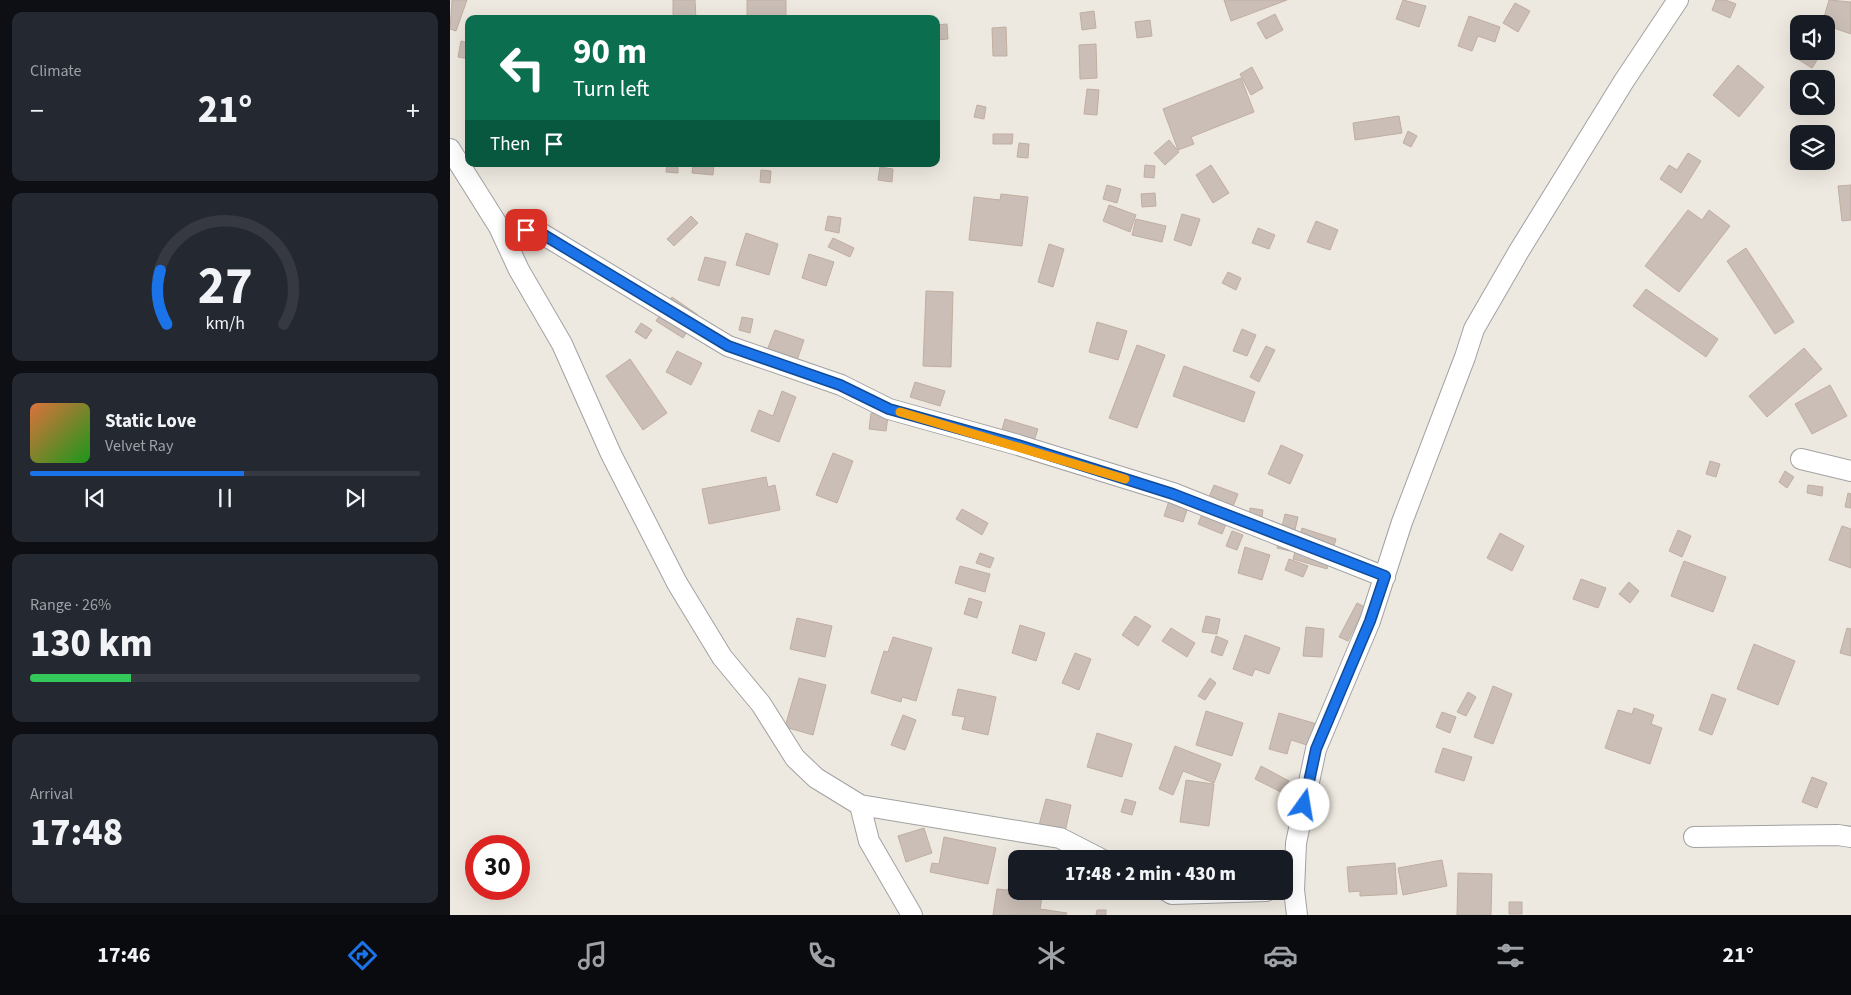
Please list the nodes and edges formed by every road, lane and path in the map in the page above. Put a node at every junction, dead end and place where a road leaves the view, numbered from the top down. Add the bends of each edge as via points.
1 (1678, 0) edge
2 (450, 148) edge
3 (499, 227) junction
4 (1801, 459) dead end
5 (1851, 471) edge
6 (1385, 576) junction
7 (860, 805) junction
8 (1694, 837) dead end
9 (1851, 837) edge
10 (1083, 850) edge
11 (1293, 864) edge
12 (1292, 900) edge
13 (912, 915) edge
14 (1297, 915) edge

1 - 6 street via 1619,89 1474,329
2 - 3 street
3 - 6 street via 539,232 728,346 840,385 889,409 1173,494
3 - 7 street via 519,270 562,344 611,454 677,583 722,656 761,704 795,758 816,778
4 - 5 street
6 - 11 street via 1370,621 1316,749
7 - 10 street via 1060,838
7 - 13 street via 868,841
8 - 9 street
12 - 14 street

